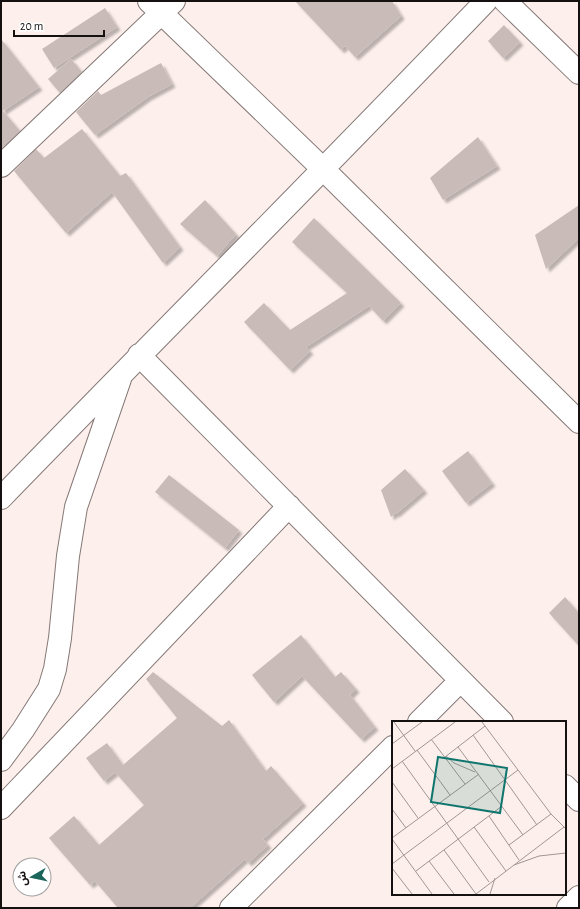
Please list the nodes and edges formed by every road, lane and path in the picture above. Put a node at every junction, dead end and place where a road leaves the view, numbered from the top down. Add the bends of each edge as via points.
1 (486, 1) edge
2 (505, 1) edge
3 (162, 5) edge
4 (579, 74) edge
5 (1, 166) edge
6 (324, 170) junction
7 (139, 354) junction
8 (123, 372) junction
9 (579, 422) edge
10 (1, 498) edge
11 (289, 506) junction
12 (460, 681) junction
13 (420, 721) edge
14 (501, 721) edge
15 (392, 748) edge
16 (1, 760) edge
17 (566, 787) edge
18 (579, 800) edge
19 (1, 808) edge
20 (579, 897) edge
21 (231, 908) edge
22 (568, 908) edge

1 - 6 street
2 - 4 street
3 - 5 street
3 - 6 street
6 - 7 street
6 - 9 street
7 - 8 street
7 - 11 street
8 - 10 street
8 - 16 street via 76,507 55,669 48,689
11 - 12 street
11 - 19 street
12 - 13 street
12 - 14 street
15 - 21 street
17 - 18 street
20 - 22 street

